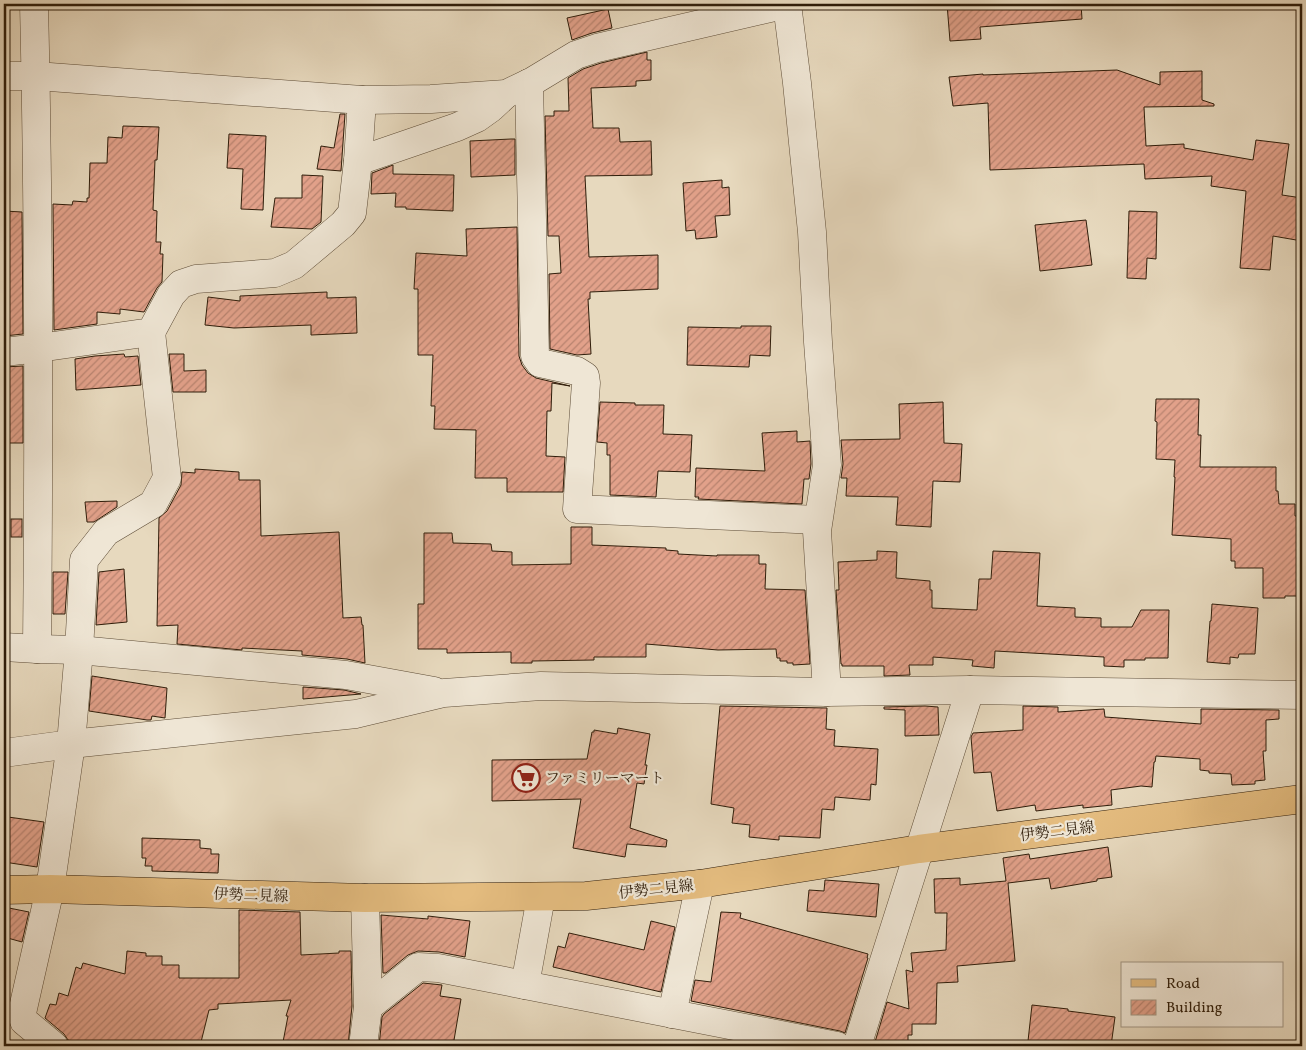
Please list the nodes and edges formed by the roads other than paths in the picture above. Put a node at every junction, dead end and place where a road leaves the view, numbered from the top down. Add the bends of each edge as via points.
1 (34, 4) edge
2 (787, 4) edge
3 (4, 76) edge
4 (36, 76) junction
5 (518, 89) junction
6 (362, 100) junction
7 (358, 161) junction
8 (151, 332) junction
9 (39, 348) junction
10 (4, 352) edge
11 (818, 520) junction
12 (4, 647) edge
13 (37, 649) junction
14 (79, 650) junction
15 (970, 690) junction
16 (827, 692) junction
17 (444, 693) junction
18 (1302, 695) edge
19 (70, 744) junction
20 (4, 753) edge
21 (1302, 800) edge
22 (919, 849) junction
23 (700, 884) junction
24 (4, 890) edge
25 (50, 890) junction
26 (541, 897) junction
27 (365, 898) junction
28 (525, 985) junction
29 (368, 1007) junction
30 (672, 1014) junction
31 (54, 1046) edge
32 (363, 1046) edge
33 (838, 1046) edge
34 (857, 1046) edge

1 - 4 street
2 - 5 street via 597,48 576,55
2 - 11 street via 812,232 827,465
3 - 4 street
4 - 6 street
4 - 9 street
5 - 6 street via 431,99
5 - 7 street via 477,118 457,127
5 - 11 street via 535,356 540,363 577,370 585,376 586,383 577,508
6 - 7 street
7 - 8 street via 352,213 344,224 294,265 275,272 196,279 181,284 171,295
8 - 9 street
8 - 14 street via 167,478 153,504 106,532 84,560
9 - 10 street
9 - 13 street
11 - 16 street
12 - 13 street
13 - 14 street
14 - 17 street via 346,675
14 - 19 street
15 - 16 street
15 - 18 street
15 - 22 street
16 - 17 street via 541,686
17 - 19 street via 356,714
19 - 20 street
19 - 25 street
21 - 22 main road, 伊勢二見線
22 - 23 main road, 伊勢二見線
22 - 34 street
23 - 26 main road, 伊勢二見線 via 586,896
23 - 30 street
24 - 25 main road, 伊勢二見線
25 - 27 main road, 伊勢二見線
25 - 31 street via 22,1013 24,1021
26 - 27 main road, 伊勢二見線
26 - 28 street
27 - 29 street
28 - 29 street via 418,967
28 - 30 street
29 - 32 street
30 - 33 street

